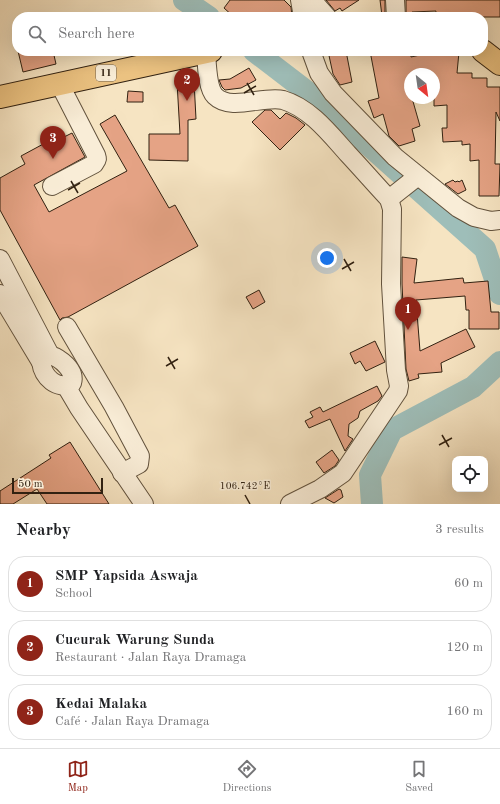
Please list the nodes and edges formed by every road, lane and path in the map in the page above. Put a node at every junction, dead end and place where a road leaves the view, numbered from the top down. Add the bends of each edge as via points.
1 (300, 0) edge
2 (312, 0) edge
3 (395, 0) edge
4 (302, 12) edge
5 (323, 12) edge
6 (396, 12) edge
7 (488, 55) edge
8 (189, 56) edge
9 (208, 56) edge
10 (313, 56) edge
11 (500, 64) edge
12 (59, 83) junction
13 (0, 97) edge
14 (416, 178) junction
15 (52, 186) dead end
16 (391, 197) junction
17 (500, 220) edge
18 (0, 259) edge
19 (0, 294) edge
20 (67, 327) dead end
21 (45, 358) junction
22 (122, 473) junction
23 (144, 504) edge
24 (290, 504) edge

1 - 4 street
2 - 5 street
3 - 6 street
7 - 11 highway
8 - 12 highway, 11
9 - 16 street via 210,83 216,97 236,103 282,100 299,108 321,125
10 - 14 street via 318,73 333,93
12 - 13 highway, 11
12 - 15 street via 97,159 94,164
14 - 16 street
14 - 17 street via 458,208 491,221
16 - 24 street via 391,284 398,391 343,473 320,489
18 - 21 street
19 - 21 street
20 - 22 street via 140,456 139,464
21 - 22 street via 42,368 49,380 60,386 69,384 79,408 83,428
22 - 23 street

